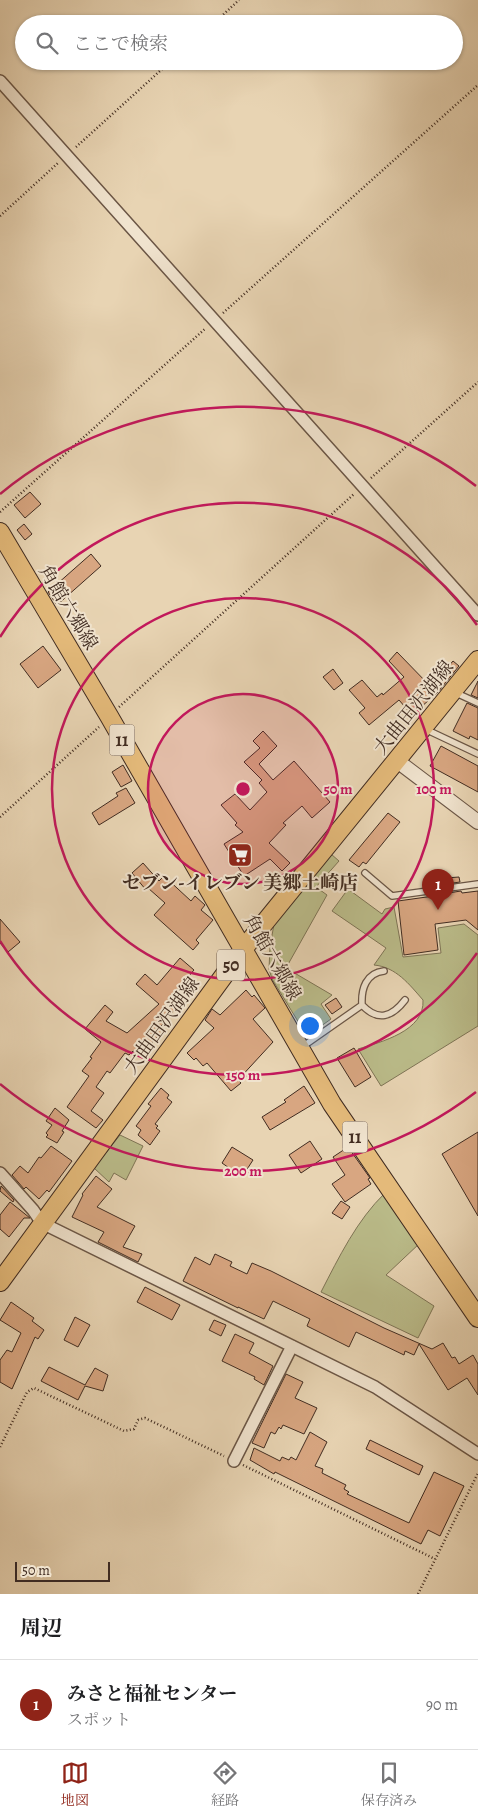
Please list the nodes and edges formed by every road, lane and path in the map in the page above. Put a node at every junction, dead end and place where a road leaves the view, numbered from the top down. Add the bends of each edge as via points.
1 (239, 0) edge
2 (223, 15) edge
3 (161, 70) edge
4 (0, 81) edge
5 (478, 85) edge
6 (66, 155) junction
7 (0, 216) edge
8 (214, 321) junction
9 (478, 382) edge
10 (362, 486) junction
11 (0, 512) edge
12 (0, 532) edge
13 (478, 614) edge
14 (478, 660) edge
15 (452, 692) junction
16 (478, 703) edge
17 (109, 717) junction
18 (423, 728) junction
19 (478, 754) edge
20 (396, 760) junction
21 (0, 817) edge
22 (478, 822) edge
23 (365, 873) dead end
24 (478, 884) edge
25 (244, 948) junction
26 (384, 971) dead end
27 (406, 1000) dead end
28 (362, 1005) junction
29 (301, 1048) junction
30 (0, 1173) edge
31 (42, 1223) junction
32 (0, 1282) edge
33 (478, 1318) edge
34 (292, 1346) junction
35 (0, 1447) edge
36 (478, 1454) edge
37 (234, 1461) junction
38 (478, 1472) edge
39 (435, 1558) junction
40 (418, 1594) edge

1 - 2 path
3 - 6 path
4 - 6 street
5 - 8 path
6 - 7 path
6 - 8 street
8 - 10 street
8 - 11 path
9 - 10 path
10 - 13 street
10 - 17 path
12 - 17 main road, 角館六郷線 / 11
14 - 15 main road, 大曲田沢湖線 / 50
15 - 16 lane
15 - 18 main road, 大曲田沢湖線 / 50
17 - 21 path
17 - 25 main road, 角館六郷線 / 11
18 - 19 lane
18 - 20 main road, 大曲田沢湖線 / 50
20 - 22 street
20 - 25 main road, 大曲田沢湖線 / 50
23 - 24 lane via 392,896
25 - 29 main road, 角館六郷線 / 11
25 - 31 main road, 大曲田沢湖線 / 50
26 - 28 lane via 377,972 366,983 361,993
27 - 28 lane via 388,1015 380,1016 370,1013
28 - 29 lane
29 - 33 main road, 角館六郷線 / 11 via 332,1104
30 - 31 street
31 - 32 main road, 大曲田沢湖線 / 50
31 - 34 street
34 - 36 street via 375,1387
34 - 37 street
35 - 37 path via 27,1392 34,1388 124,1431 134,1429 138,1420 144,1418
37 - 39 path
38 - 39 path
39 - 40 path

